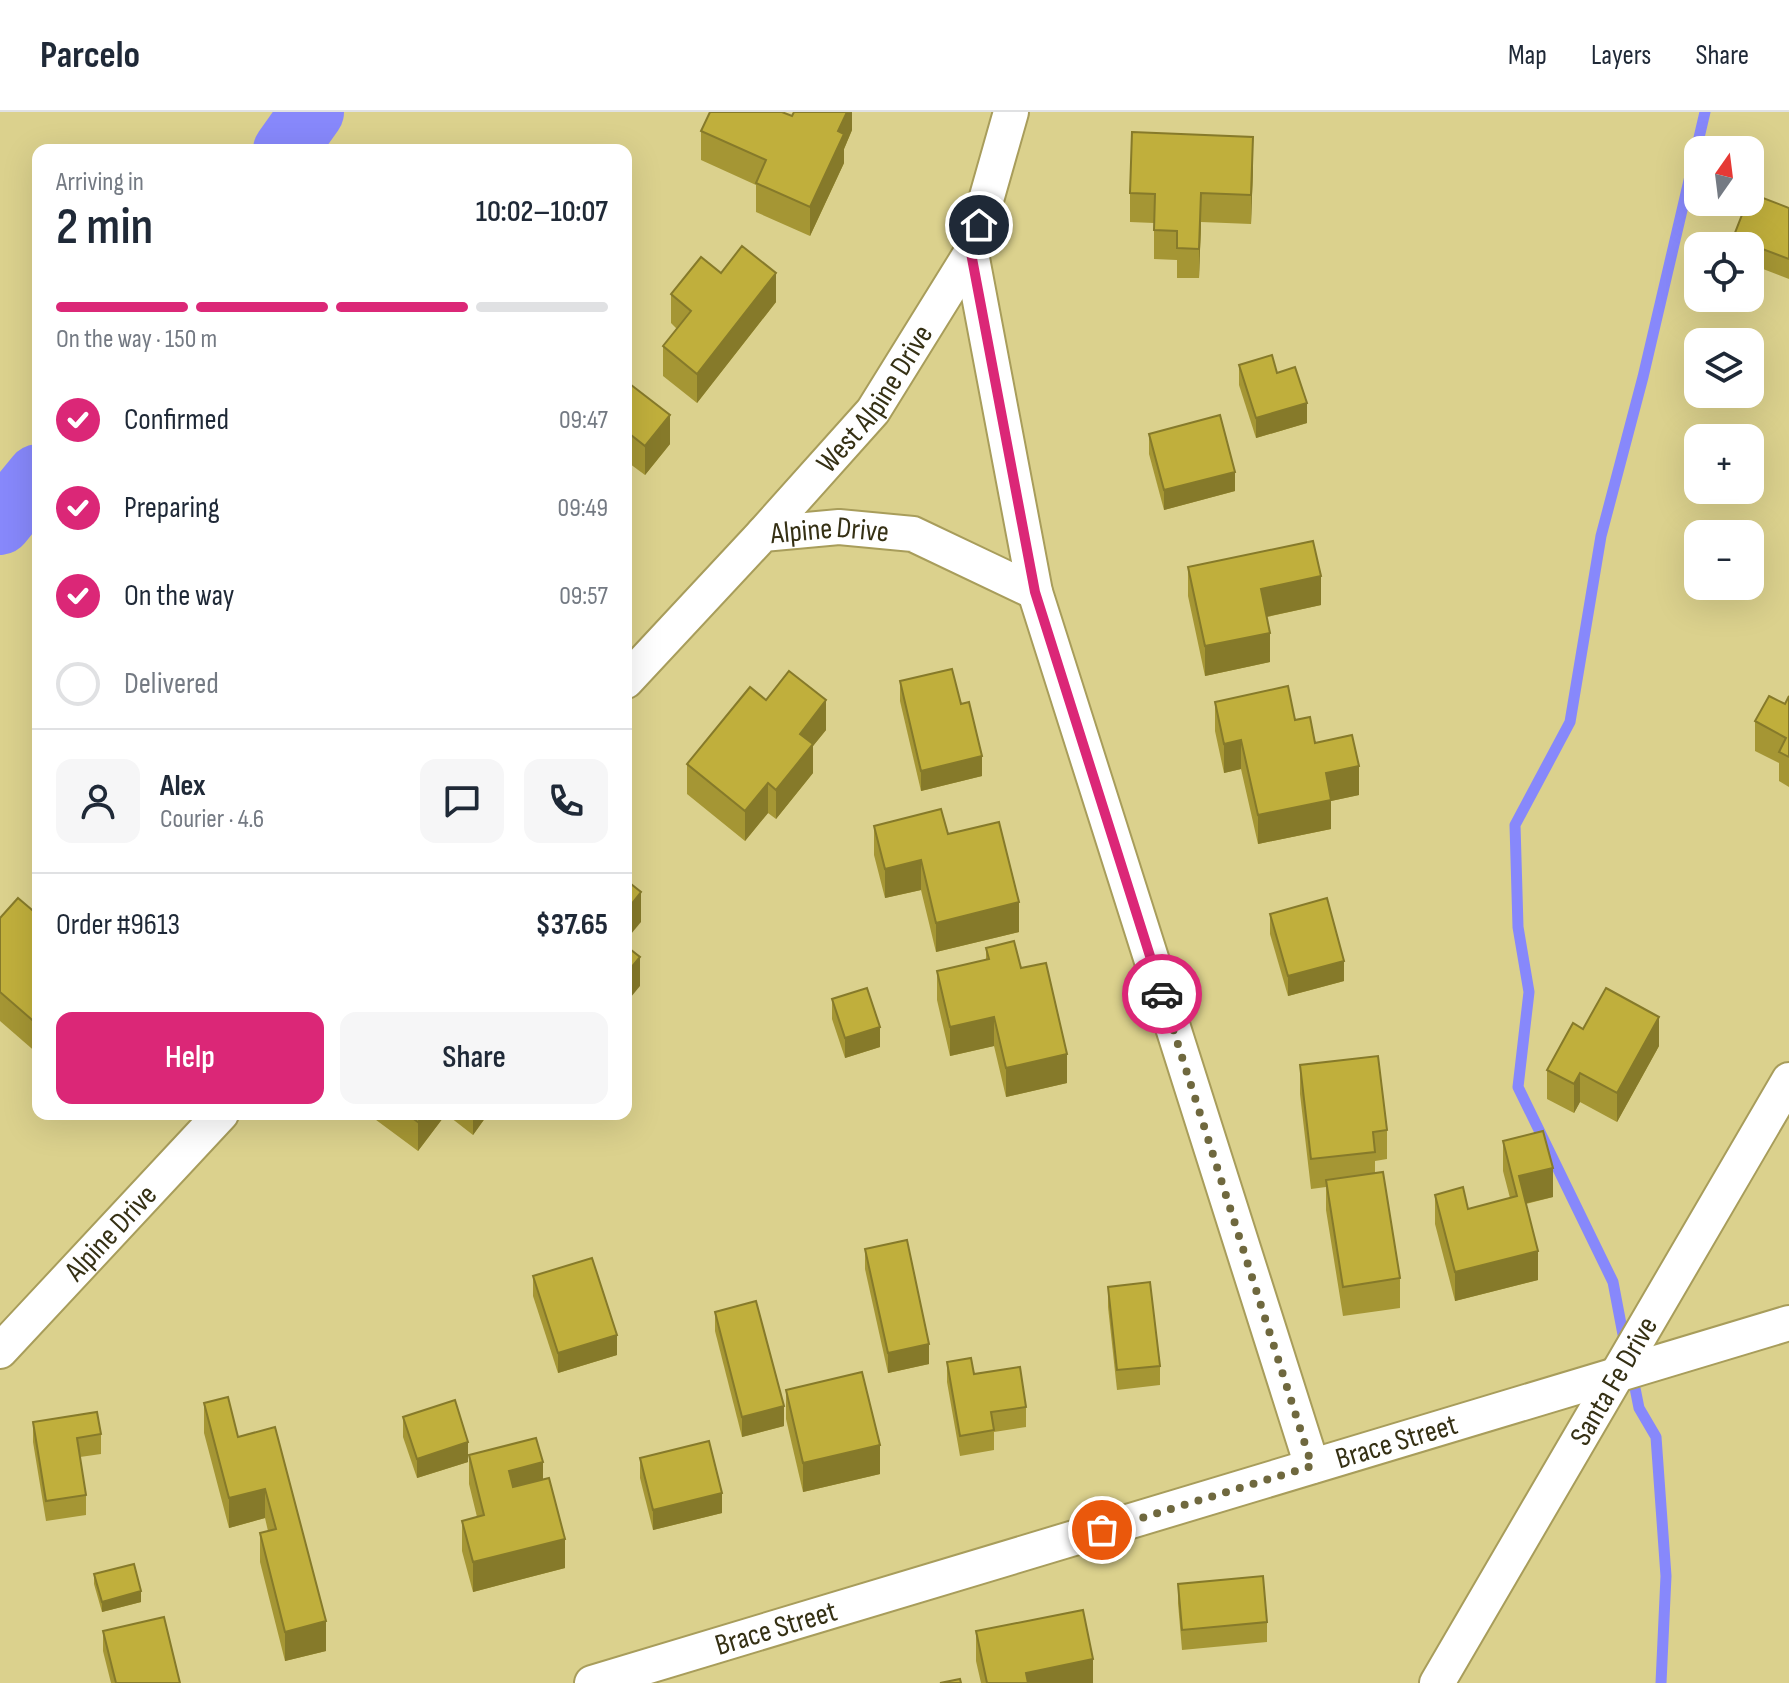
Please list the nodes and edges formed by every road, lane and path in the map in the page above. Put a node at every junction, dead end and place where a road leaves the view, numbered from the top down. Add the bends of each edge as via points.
1 (1011, 112) edge
2 (971, 253) junction
3 (763, 534) junction
4 (1035, 592) junction
5 (632, 675) edge
6 (1789, 1080) edge
7 (215, 1120) edge
8 (1789, 1323) edge
9 (0, 1351) edge
10 (1618, 1376) junction
11 (1312, 1466) junction
12 (592, 1683) edge
13 (1437, 1683) edge

1 - 2 street
2 - 3 street, West Alpine Drive via 873,411
2 - 4 street
3 - 4 street, Alpine Drive via 839,527 913,534
3 - 5 street, Alpine Drive
4 - 11 street
6 - 10 street, Santa Fe Drive
7 - 9 street, Alpine Drive
8 - 10 street, Brace Street
10 - 11 street, Brace Street
10 - 13 street, Santa Fe Drive
11 - 12 street, Brace Street

